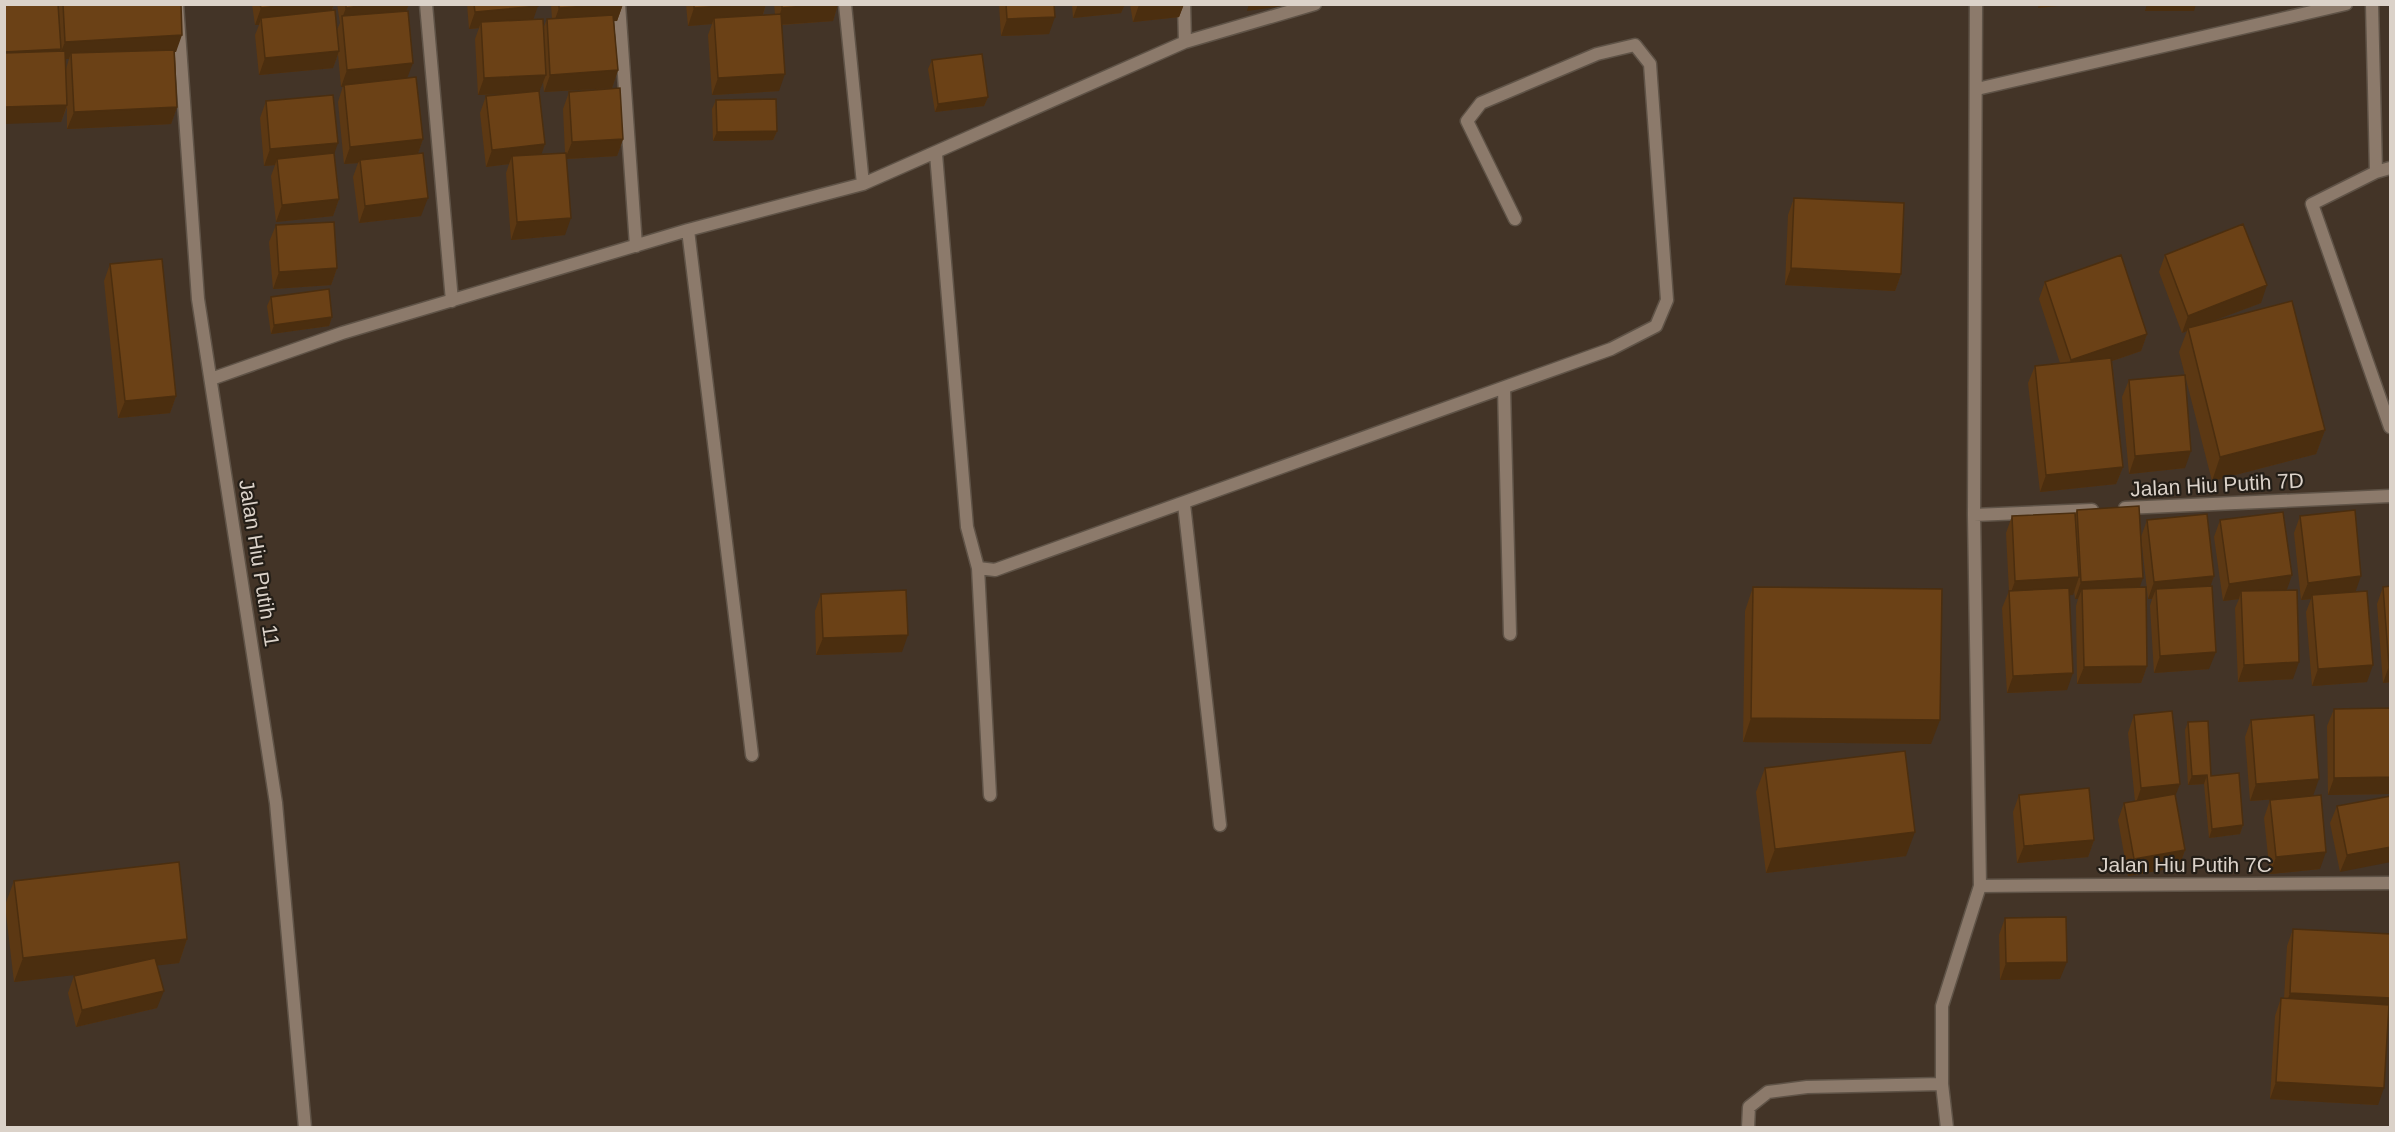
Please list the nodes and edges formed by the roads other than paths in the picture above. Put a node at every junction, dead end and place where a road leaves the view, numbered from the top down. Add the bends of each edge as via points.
1 (177, 4) edge
2 (426, 4) edge
3 (619, 4) edge
4 (845, 4) edge
5 (1185, 4) edge
6 (1315, 4) edge
7 (1976, 4) edge
8 (2346, 4) edge
9 (2372, 4) edge
10 (1185, 42) junction
11 (1977, 89) junction
12 (936, 154) junction
13 (2391, 168) edge
14 (2376, 172) junction
15 (863, 184) junction
16 (1515, 219) dead end
17 (688, 230) junction
18 (636, 246) junction
19 (452, 301) junction
20 (211, 379) junction
21 (1504, 388) junction
22 (2391, 428) edge
23 (2391, 496) edge
24 (1184, 504) junction
25 (1974, 515) junction
26 (978, 568) junction
27 (1510, 634) dead end
28 (752, 755) dead end
29 (990, 795) dead end
30 (1220, 825) dead end
31 (2391, 884) edge
32 (1980, 886) junction
33 (1942, 1084) junction
34 (305, 1128) edge
35 (1748, 1128) edge
36 (1947, 1128) edge

1 - 20 street, Jalan Hiu Putih 11 via 198,299
2 - 19 street
3 - 18 street
4 - 15 street
5 - 10 street
6 - 10 street
7 - 11 street
8 - 11 street
9 - 14 street
10 - 12 street
11 - 25 street
12 - 15 street
12 - 26 street via 961,470 969,538
13 - 14 street
14 - 22 street via 2312,204
15 - 17 street
16 - 21 street via 1467,122 1480,104 1597,54 1635,45 1650,64 1667,300 1656,326 1611,349
17 - 18 street
17 - 28 street
18 - 19 street
19 - 20 street via 342,333
20 - 34 street, Jalan Hiu Putih 11 via 276,803
21 - 24 street
21 - 27 street
23 - 25 street, Jalan Hiu Putih 7D
24 - 26 street via 995,570
24 - 30 street
25 - 32 street
26 - 29 street
31 - 32 street, Jalan Hiu Putih 7C
32 - 33 street via 1942,1006
33 - 35 street via 1807,1087 1768,1092 1749,1107
33 - 36 street

